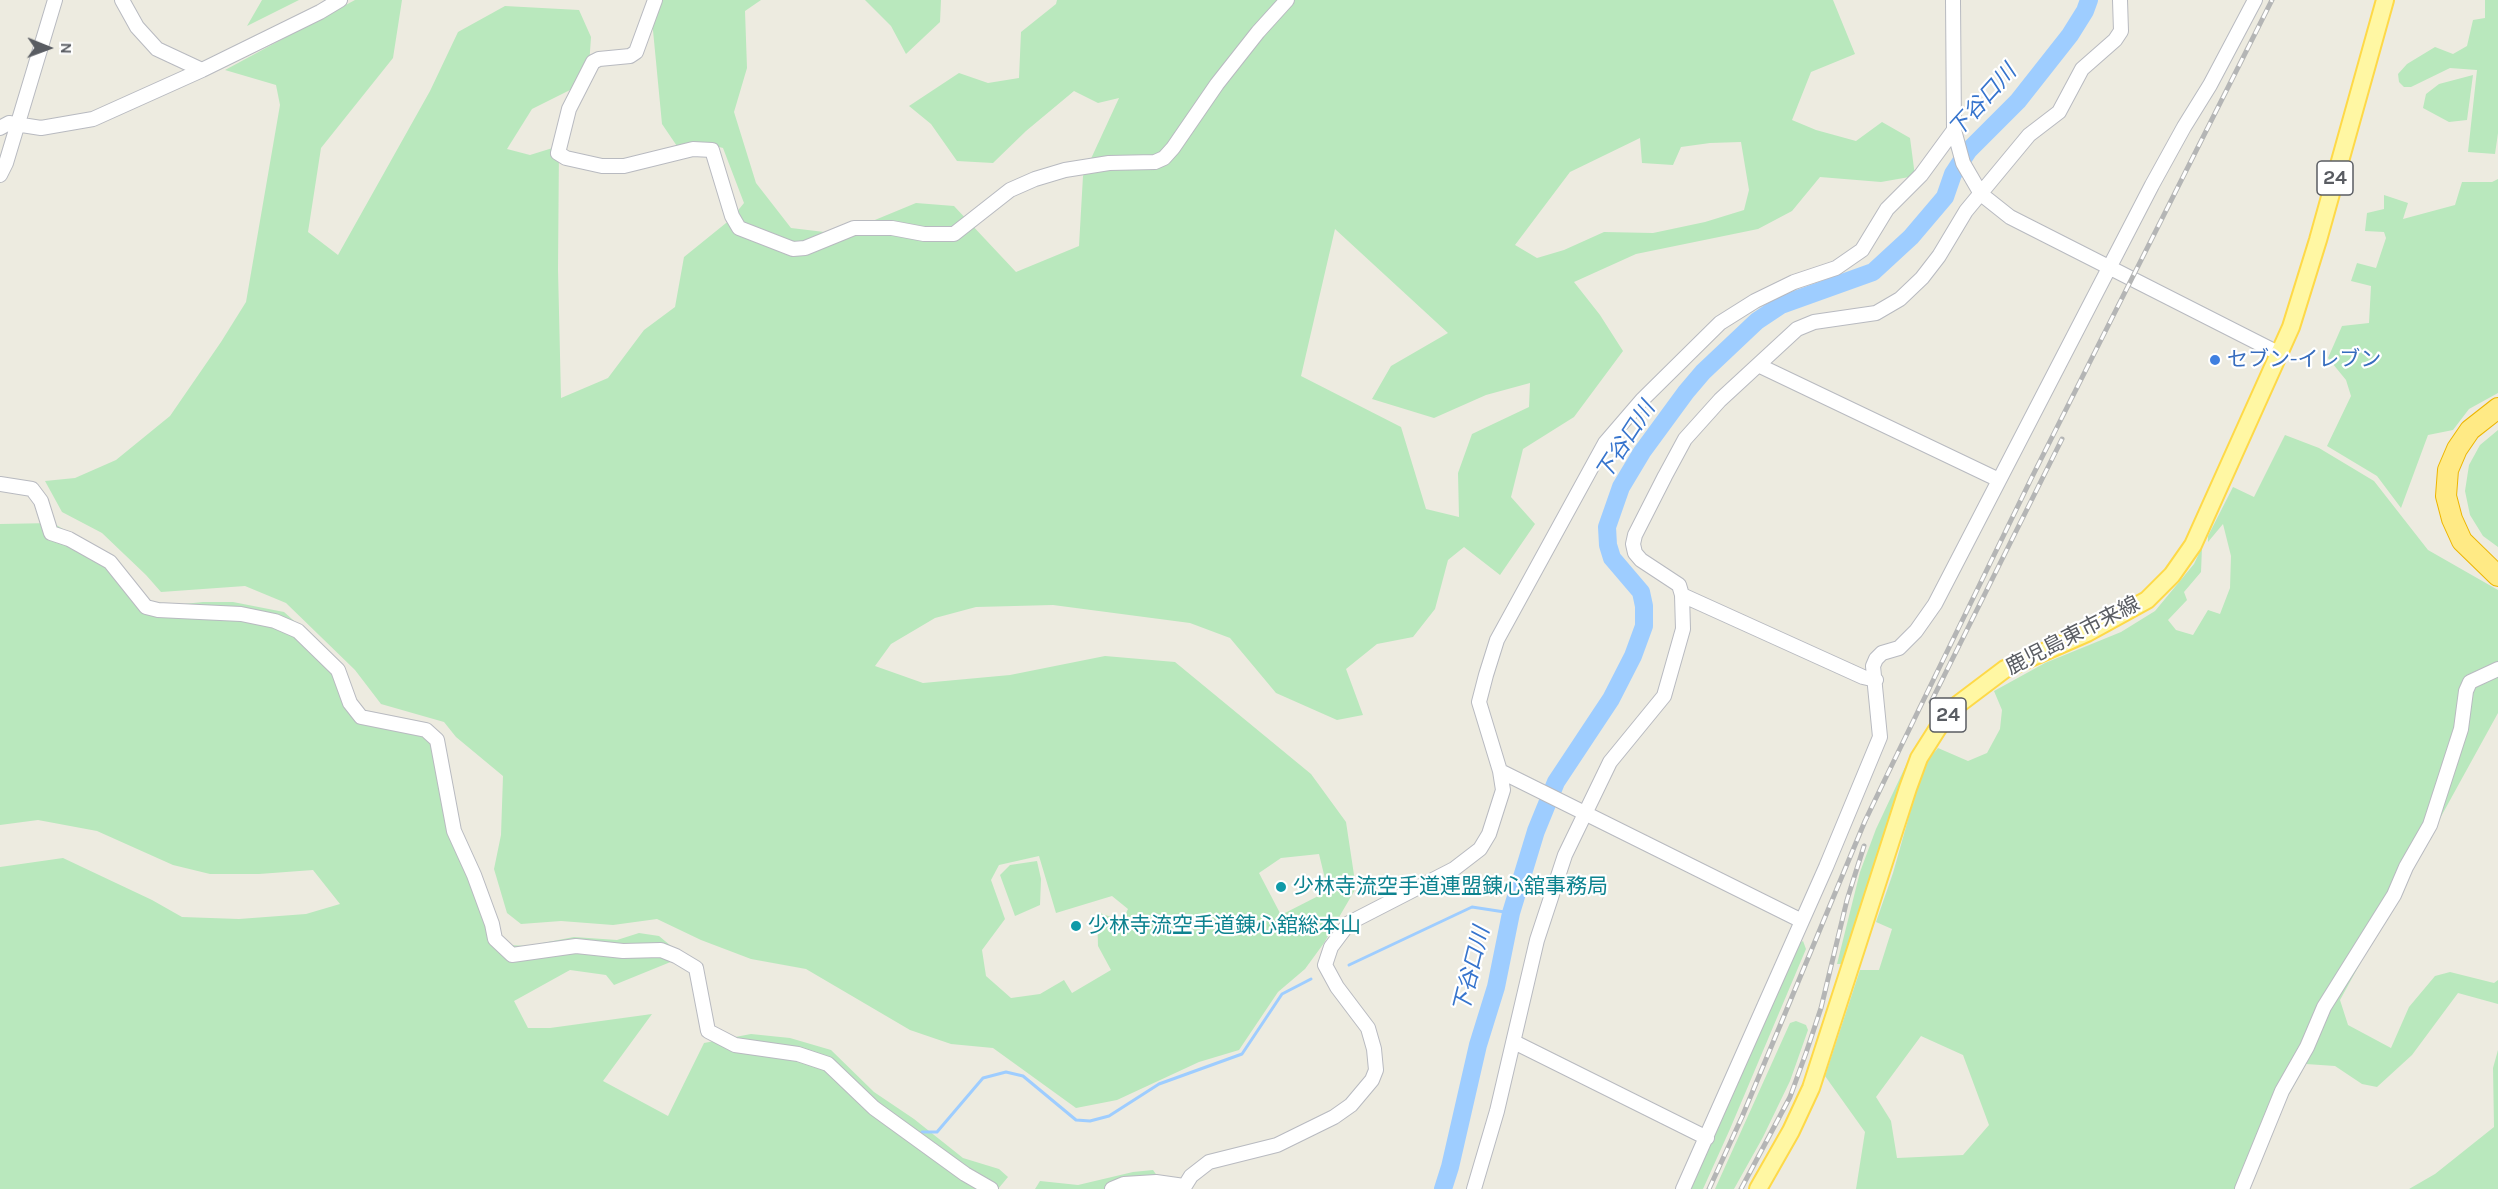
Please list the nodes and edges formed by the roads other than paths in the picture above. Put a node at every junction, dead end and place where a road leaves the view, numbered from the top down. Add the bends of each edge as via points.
1 (55, 0) edge
2 (122, 0) edge
3 (340, 0) edge
4 (655, 0) edge
5 (1287, 0) edge
6 (1953, 0) edge
7 (2120, 0) edge
8 (2255, 0) edge
9 (2385, 0) edge
10 (202, 70) junction
11 (19, 123) junction
12 (1, 125) edge
13 (1954, 130) junction
14 (0, 175) edge
15 (1981, 194) junction
16 (2109, 269) junction
17 (2280, 354) junction
18 (1758, 365) junction
19 (2498, 408) edge
20 (2498, 420) edge
21 (1999, 480) junction
22 (0, 484) edge
23 (2498, 557) edge
24 (2498, 576) edge
25 (1682, 595) junction
26 (2498, 669) edge
27 (1876, 680) junction
28 (1500, 771) junction
29 (1579, 809) junction
30 (1802, 921) junction
31 (1514, 1042) junction
32 (1707, 1138) junction
33 (1184, 1188) edge
34 (991, 1189) edge
35 (1112, 1189) edge
36 (1474, 1189) edge
37 (1683, 1189) edge
38 (1758, 1189) edge
39 (2242, 1189) edge

1 - 11 street
2 - 10 street via 137,27 157,49
3 - 10 street
4 - 5 street via 636,52 593,62 569,109 558,153 602,166 624,166 693,149 712,150 739,228 793,249 854,228 954,234 1010,190 1035,179 1065,170 1164,158 1217,84
6 - 13 street
7 - 15 street via 2121,31 2115,40 2082,69 2059,112 2029,135
8 - 16 street
9 - 17 main road, 鹿児島東市来線 / 24 via 2318,240
10 - 11 street via 93,118 41,128
11 - 12 street
11 - 14 street
13 - 15 street via 1963,163
13 - 28 street via 1921,175 1887,209 1862,250 1836,268 1794,282 1720,323 1642,400 1605,443 1497,640 1479,702
15 - 16 street via 2010,217
15 - 18 street via 1966,210 1934,263 1900,299 1876,313 1814,322 1797,329
16 - 17 street
16 - 21 street
17 - 38 main road, 鹿児島東市来線 / 24 via 2199,534 2172,575 2147,600 2124,615 2004,669 1956,706 1919,758 1811,1088
18 - 21 street
18 - 25 street via 1685,439 1635,535 1635,553 1674,580
19 - 24 highway via 2470,430 2457,449 2448,470 2446,496 2462,540
20 - 23 highway via 2466,452 2456,490 2460,509 2477,542
21 - 27 street via 1935,604 1899,648 1876,659
22 - 34 street via 32,489 51,533 110,562 146,607 241,614 275,621 298,631 338,670 350,703 361,717 426,730 437,740 454,831 474,875 495,939 512,955 576,946 662,950 676,956 696,968 708,1031 735,1045 798,1054 828,1064 874,1108
25 - 27 street
25 - 29 street via 1683,629 1664,696 1610,762
26 - 39 street via 2470,682 2466,690 2461,729 2430,825 2394,895 2324,1007 2282,1091
27 - 30 street via 1880,737
28 - 29 street
28 - 33 street via 1503,790 1480,849 1454,869 1349,923 1331,947 1325,965 1368,1028 1374,1048 1376,1070 1363,1093 1334,1117 1286,1141 1209,1162 1191,1176
29 - 30 street
29 - 31 street via 1537,940
30 - 32 street
31 - 32 street
31 - 36 street
32 - 37 street
33 - 35 street via 1156,1182 1124,1184

